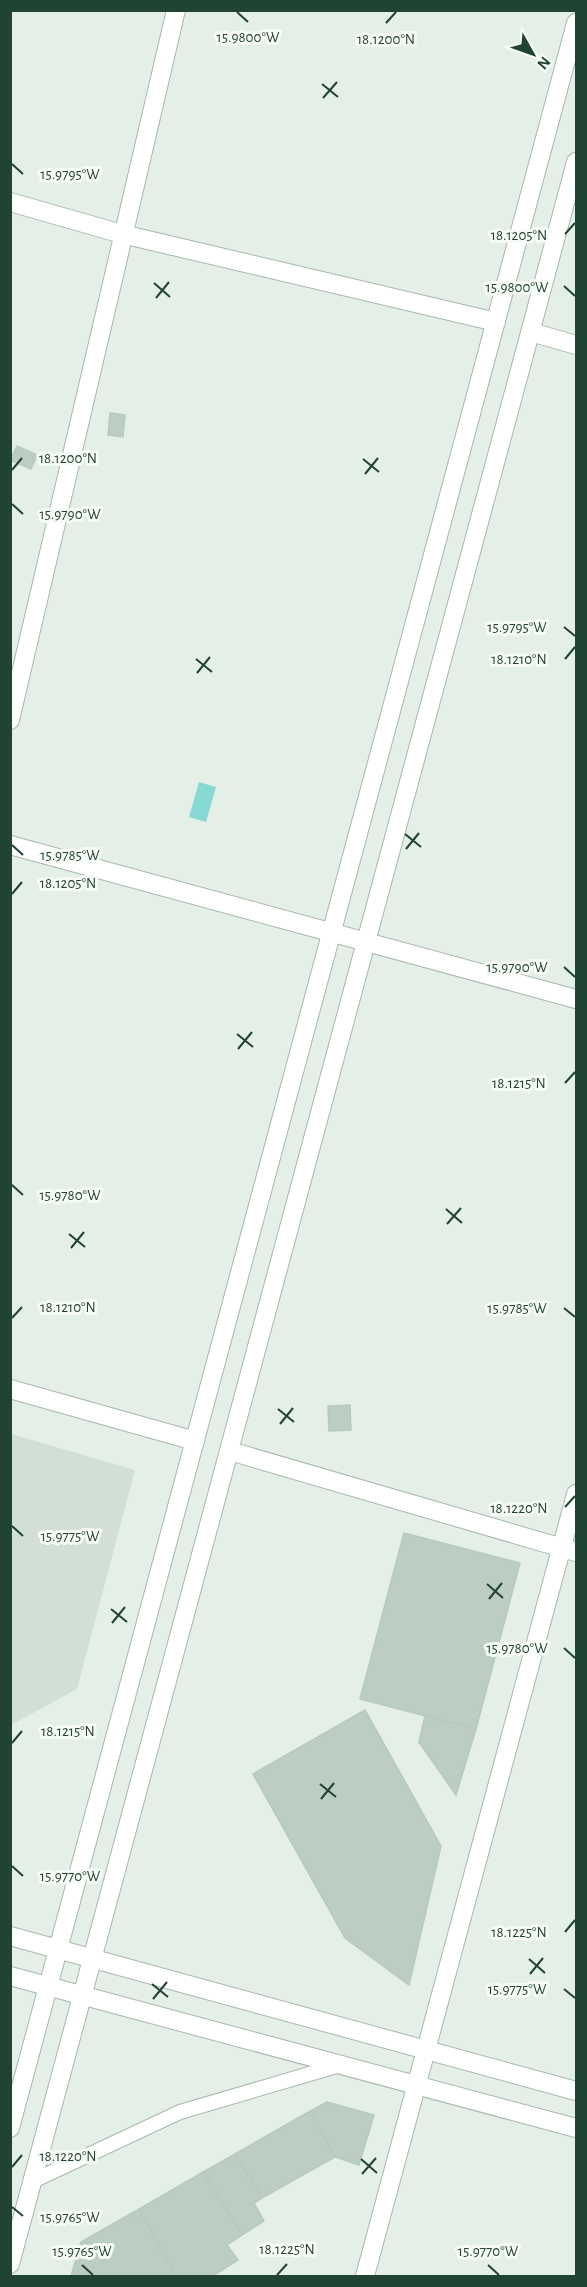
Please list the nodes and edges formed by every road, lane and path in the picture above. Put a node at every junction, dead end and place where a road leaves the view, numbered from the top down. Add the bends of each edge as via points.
1 (176, 10) edge
2 (576, 23) edge
3 (576, 162) edge
4 (10, 202) edge
5 (122, 234) junction
6 (496, 322) junction
7 (531, 332) junction
8 (576, 345) edge
9 (10, 720) edge
10 (10, 845) edge
11 (332, 933) junction
12 (366, 942) junction
13 (576, 999) edge
14 (10, 1389) edge
15 (195, 1441) junction
16 (230, 1451) junction
17 (576, 1494) edge
18 (569, 1550) edge
19 (10, 1936) edge
20 (58, 1949) junction
21 (93, 1958) junction
22 (10, 1976) edge
23 (48, 1987) junction
24 (82, 1996) junction
25 (426, 2048) junction
26 (340, 2065) junction
27 (416, 2085) junction
28 (576, 2091) edge
29 (10, 2128) edge
30 (576, 2128) edge
31 (33, 2181) junction
32 (10, 2264) edge
33 (365, 2277) edge

1 - 5 street
2 - 6 street
3 - 7 street
4 - 5 street
5 - 6 street
5 - 9 street
6 - 11 street
7 - 8 street
7 - 12 street
10 - 11 street
11 - 12 street
11 - 15 street
12 - 13 street
12 - 16 street
14 - 15 street
15 - 20 street
16 - 18 street
16 - 21 street
17 - 18 street
18 - 25 street
19 - 20 street
20 - 21 street
20 - 23 street
21 - 24 street
21 - 25 street
22 - 23 street
23 - 24 street
23 - 29 street
24 - 26 street
24 - 31 street
25 - 27 street
25 - 28 street
26 - 27 street
26 - 31 lane via 180,2112
27 - 30 street
27 - 33 street
31 - 32 street

